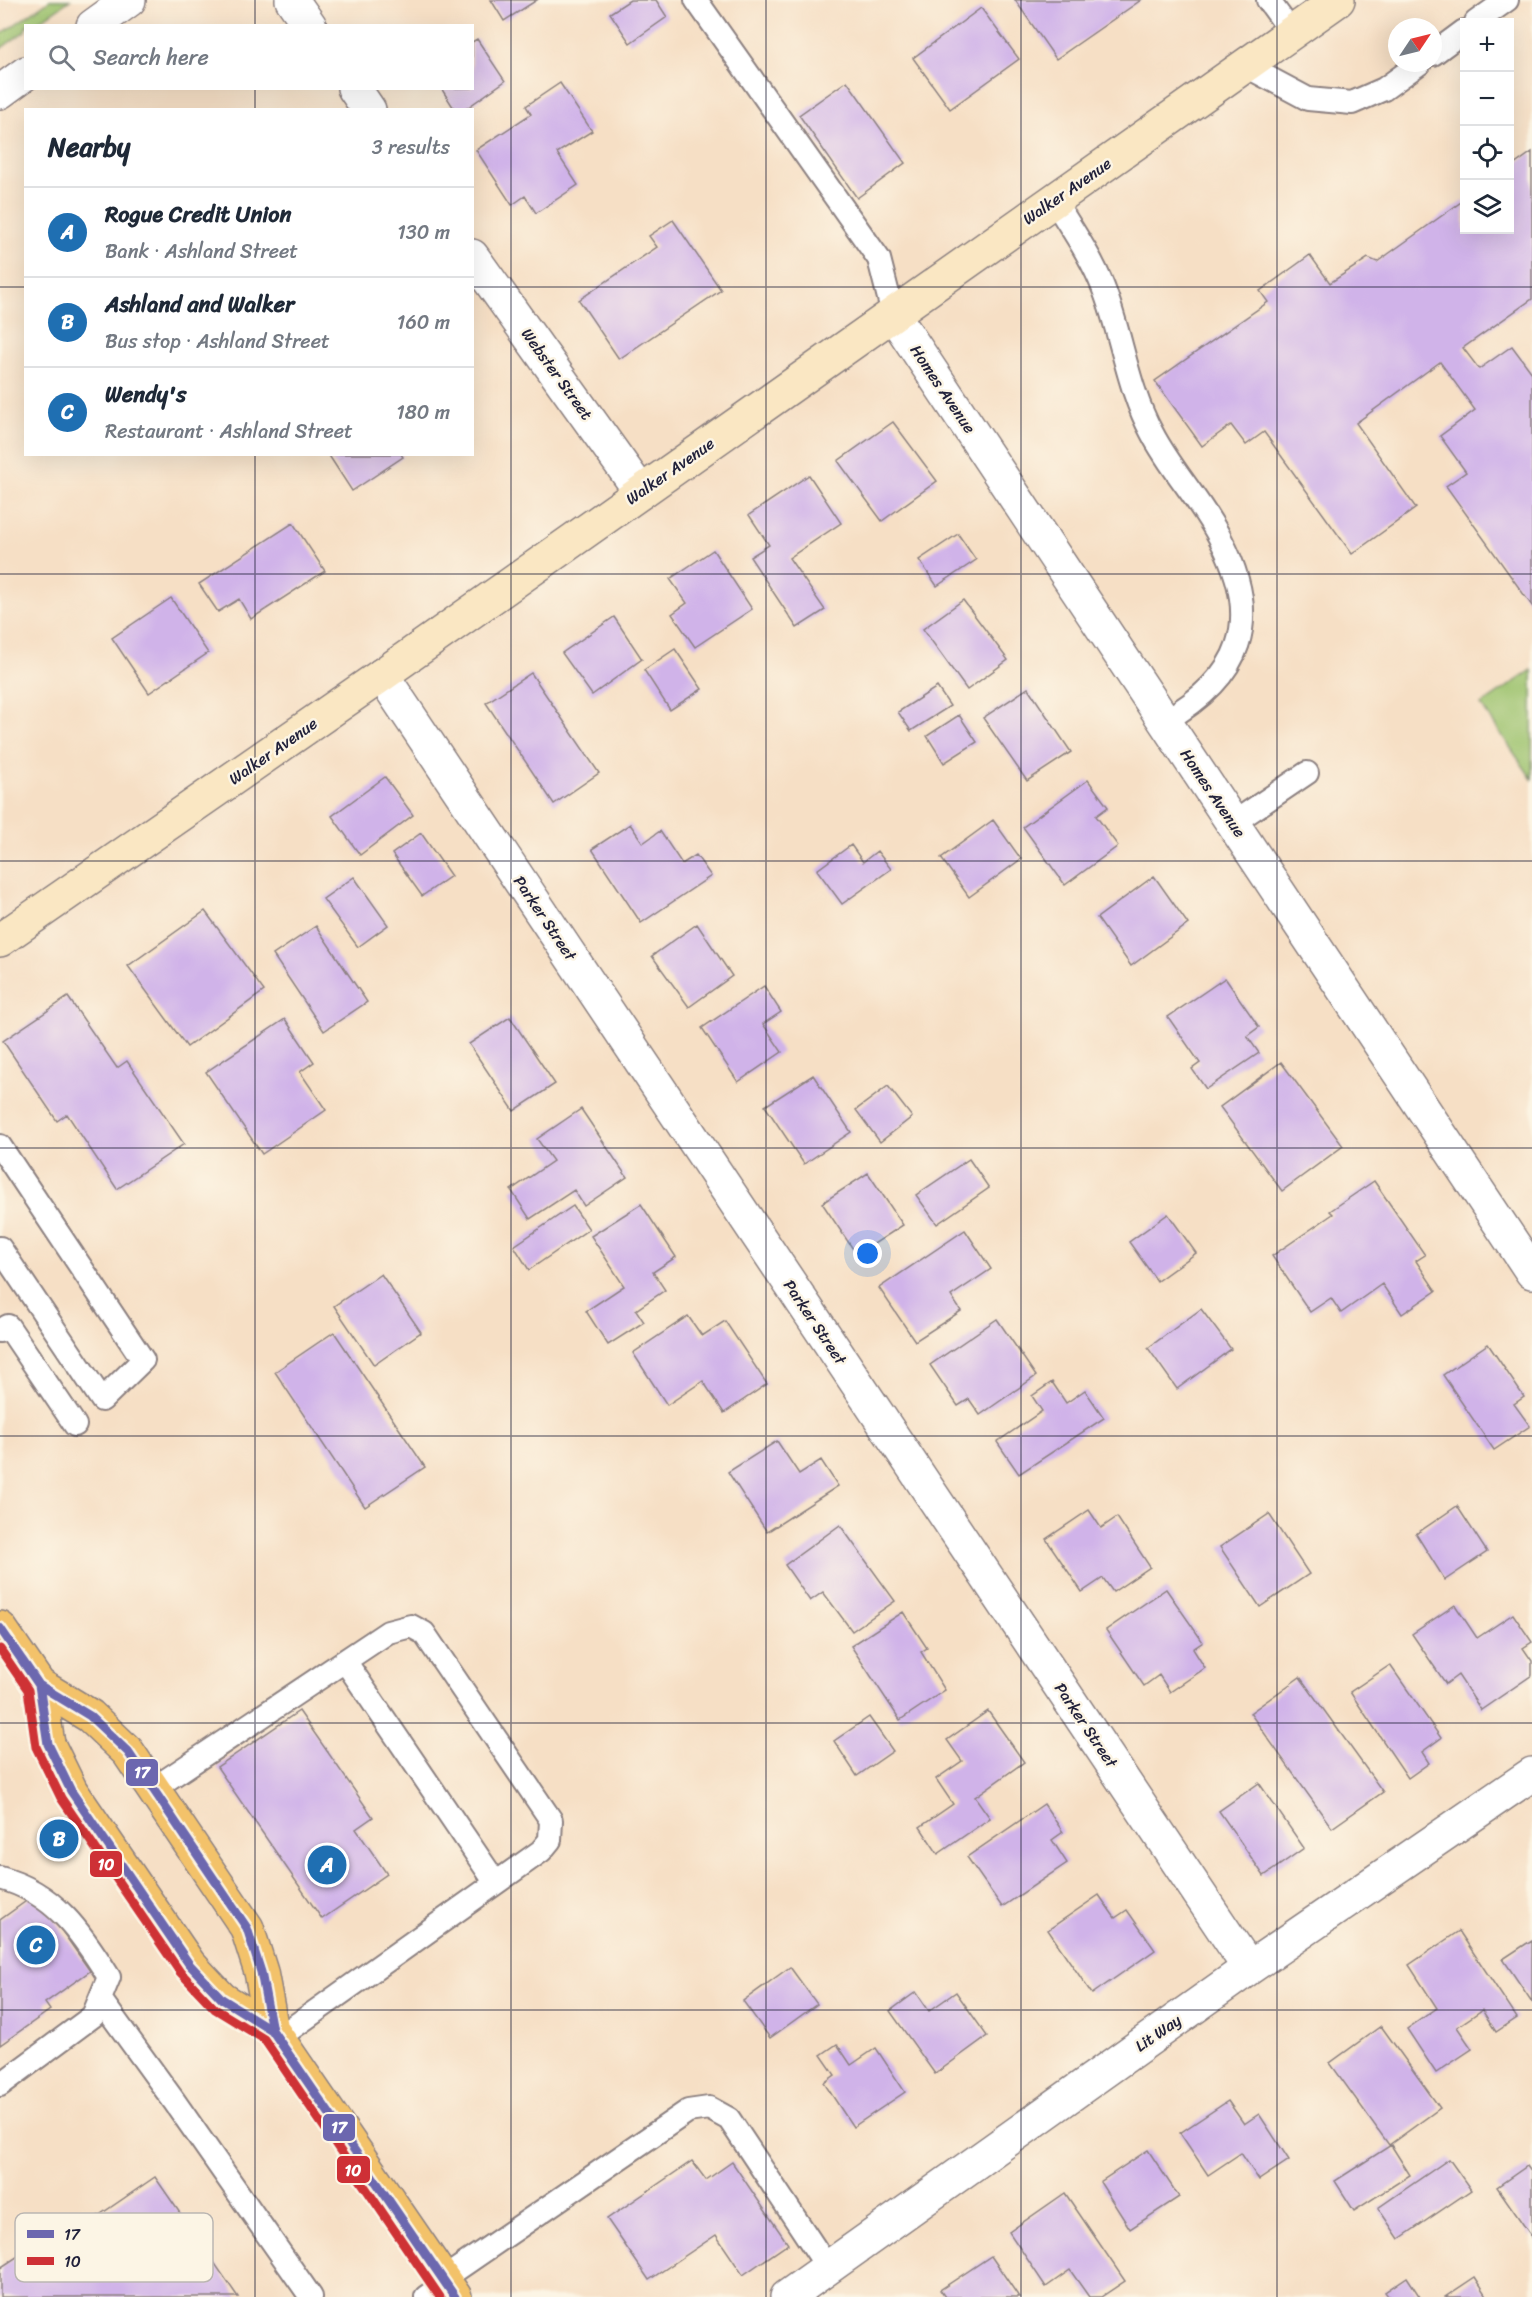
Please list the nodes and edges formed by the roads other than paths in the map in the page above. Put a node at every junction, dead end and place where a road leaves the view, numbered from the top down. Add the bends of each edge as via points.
1 (129, 0) edge
2 (292, 0) edge
3 (696, 0) edge
4 (1268, 0) edge
5 (1338, 0) edge
6 (1507, 0) edge
7 (1482, 18) edge
8 (96, 24) edge
9 (309, 24) edge
10 (1292, 33) junction
11 (1460, 34) edge
12 (1442, 47) edge
13 (1246, 66) junction
14 (1408, 72) edge
15 (24, 74) edge
16 (355, 90) edge
17 (0, 92) edge
18 (368, 108) edge
19 (1054, 200) junction
20 (474, 259) edge
21 (893, 314) junction
22 (641, 492) junction
23 (382, 675) junction
24 (1164, 721) junction
25 (1307, 773) dead end
26 (1233, 823) junction
27 (0, 940) edge
28 (0, 1146) edge
29 (0, 1248) edge
30 (1532, 1272) edge
31 (0, 1331) edge
32 (75, 1425) dead end
33 (0, 1628) edge
34 (345, 1661) junction
35 (39, 1684) junction
36 (1532, 1774) edge
37 (153, 1790) junction
38 (0, 1878) edge
39 (496, 1883) junction
40 (1249, 1968) junction
41 (100, 1999) junction
42 (275, 2034) junction
43 (0, 2085) edge
44 (828, 2268) junction
45 (442, 2289) edge
46 (310, 2297) edge
47 (787, 2297) edge

1 - 8 street
2 - 9 street
3 - 21 lane via 879,259
4 - 10 lane
5 - 10 street, Walker Avenue
6 - 7 lane
10 - 13 street, Walker Avenue
11 - 12 lane
13 - 14 lane via 1308,99 1352,103 1384,89
13 - 19 street, Walker Avenue
15 - 17 street
16 - 18 street
19 - 21 street, Walker Avenue
19 - 24 lane via 1103,286 1133,388 1152,433 1221,539 1237,578 1243,619 1235,655 1217,684 1191,706
20 - 22 street, Webster Street
21 - 22 street, Walker Avenue
21 - 24 street, Homes Avenue
22 - 23 street, Walker Avenue
23 - 27 street, Walker Avenue
23 - 40 street, Parker Street
24 - 26 street, Homes Avenue
25 - 26 lane
26 - 30 street, Homes Avenue
28 - 29 lane via 143,1360 102,1401
31 - 32 lane via 8,1326
33 - 35 main road
34 - 37 lane
34 - 39 lane
34 - 39 lane via 388,1632 411,1626 424,1633 552,1820 550,1840 541,1851
35 - 37 main road via 90,1716 128,1752
35 - 42 main road via 48,1744 71,1791 189,1964 222,1999
36 - 40 street, Lit Way
37 - 42 main road via 247,1928
38 - 41 lane via 25,1884 82,1934 109,1977
39 - 42 lane
40 - 44 street, Lit Way
41 - 43 lane via 93,2016
41 - 46 lane
42 - 45 main road
44 - 45 lane via 729,2119 709,2108 688,2111
44 - 47 street, Lit Way

